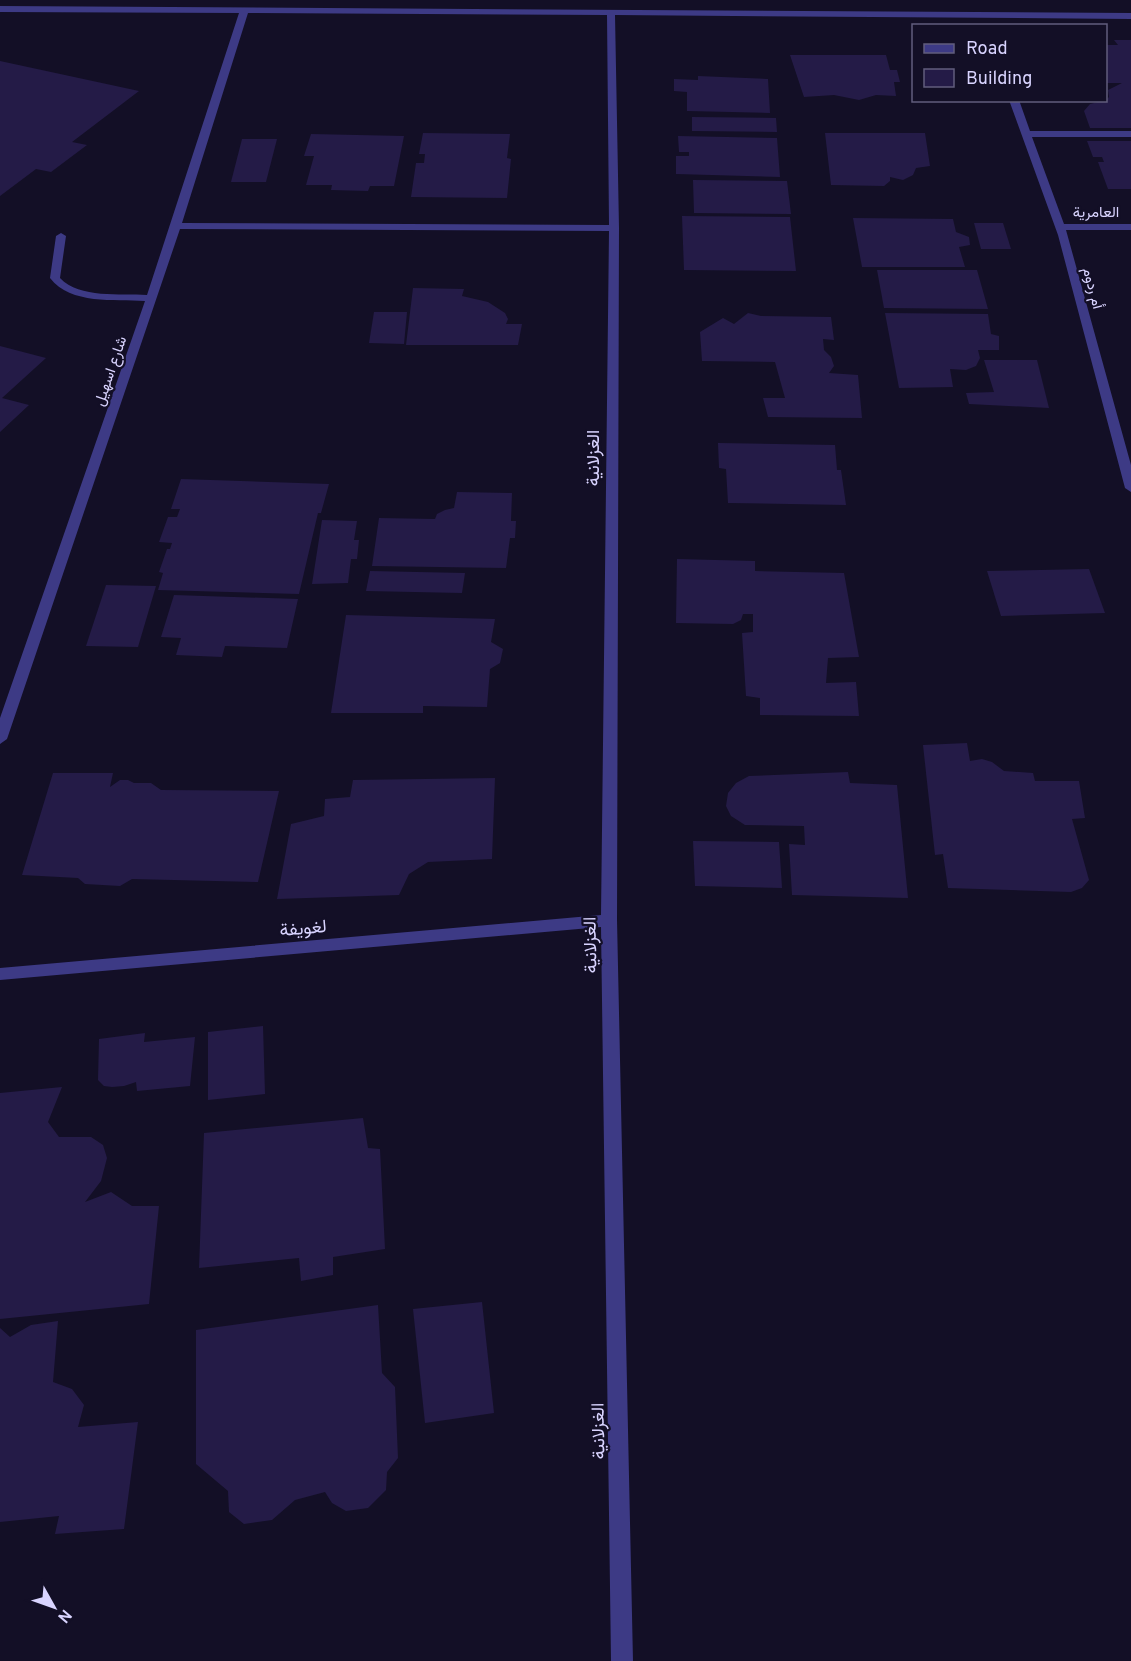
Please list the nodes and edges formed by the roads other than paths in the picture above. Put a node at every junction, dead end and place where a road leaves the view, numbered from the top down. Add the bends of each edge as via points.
1 (554, 0) edge
2 (0, 9) edge
3 (244, 11) junction
4 (611, 13) junction
5 (553, 14) junction
6 (982, 15) junction
7 (1131, 16) edge
8 (985, 24) edge
9 (1015, 102) edge
10 (1027, 134) junction
11 (1131, 134) edge
12 (176, 225) junction
13 (1131, 227) edge
14 (614, 228) junction
15 (1062, 231) junction
16 (61, 236) dead end
17 (1131, 236) edge
18 (151, 298) junction
19 (1131, 488) edge
20 (0, 739) edge
21 (609, 920) junction
22 (0, 974) edge
23 (622, 1661) edge

1 - 5 street
2 - 3 street
3 - 5 street
3 - 12 street, شارع اسهيل
4 - 5 street
4 - 6 street
4 - 14 street, الغزلانية
6 - 7 street
6 - 8 street
9 - 10 street, أم ردوم
10 - 11 street
10 - 15 street, أم ردوم
12 - 14 street
12 - 18 street, شارع اسهيل
13 - 15 street, العامرية
14 - 21 street, الغزلانية
15 - 17 street, العامرية
15 - 19 street, أم ردوم
16 - 18 street via 55,278 64,288 82,294
18 - 20 street, شارع اسهيل
21 - 22 street, لغويفة
21 - 23 street, الغزلانية

